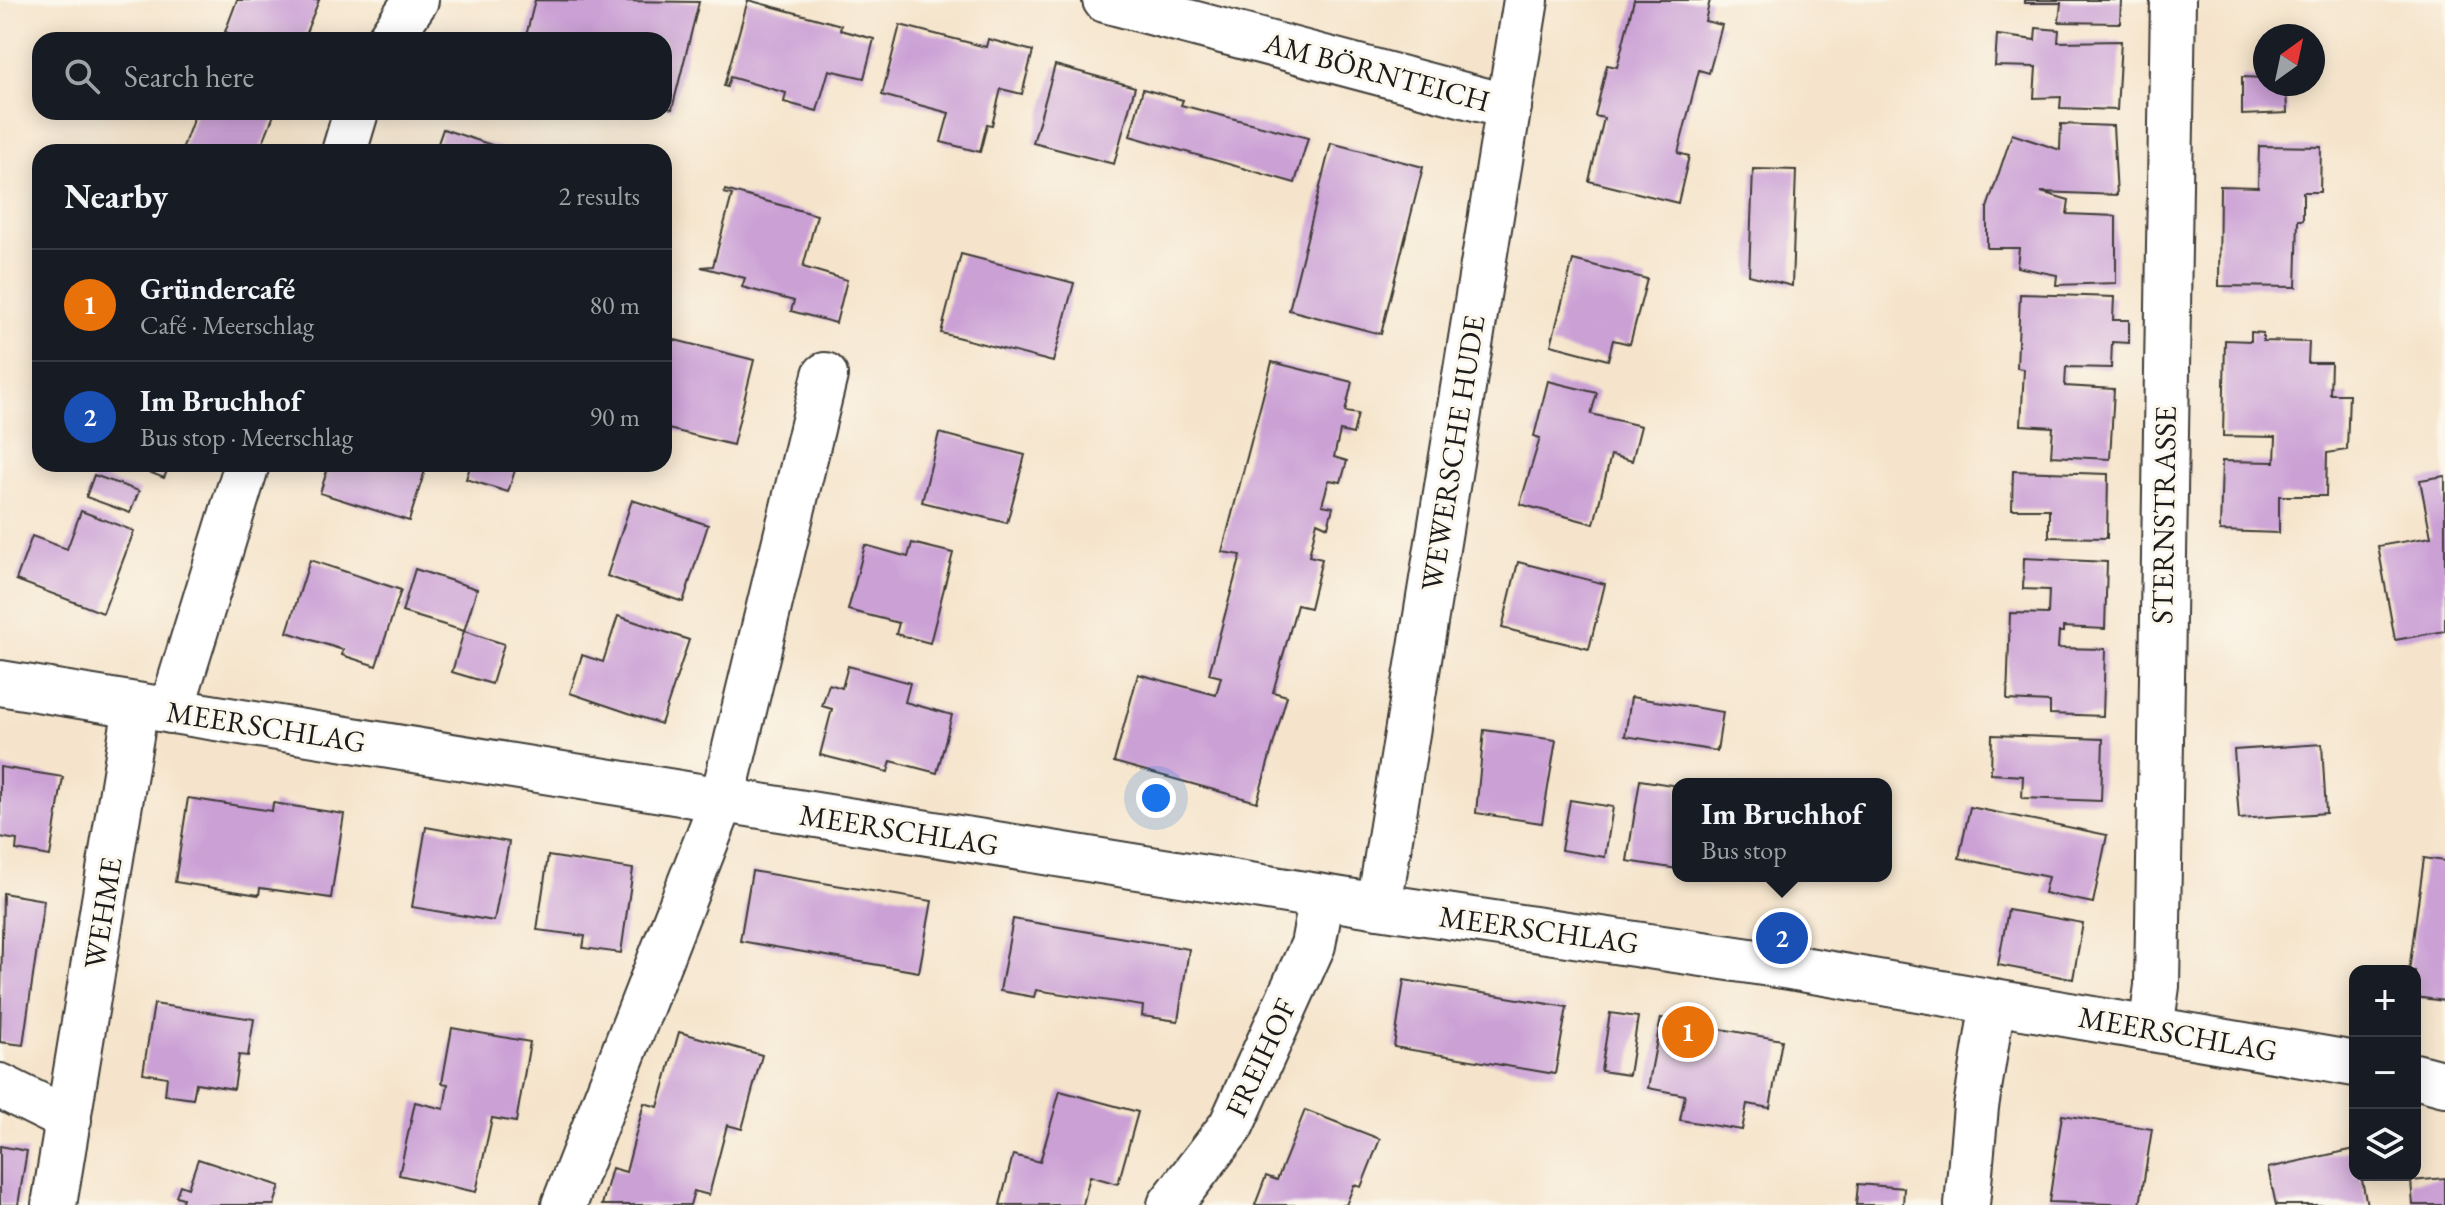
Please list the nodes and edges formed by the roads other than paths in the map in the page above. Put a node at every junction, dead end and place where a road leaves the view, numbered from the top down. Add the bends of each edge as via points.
1 (416, 0) edge
2 (1105, 0) edge
3 (1526, 0) edge
4 (2173, 0) edge
5 (394, 32) edge
6 (1509, 107) junction
7 (354, 120) edge
8 (346, 144) edge
9 (825, 375) dead end
10 (244, 472) edge
11 (0, 683) edge
12 (153, 708) junction
13 (722, 801) junction
14 (1322, 897) junction
15 (1379, 906) junction
16 (1993, 1002) junction
17 (2151, 1029) junction
18 (2349, 1063) edge
19 (2421, 1078) edge
20 (2445, 1084) edge
21 (0, 1086) edge
22 (69, 1120) junction
23 (54, 1205) edge
24 (564, 1205) edge
25 (1170, 1205) edge
26 (1967, 1205) edge

1 - 5 street
2 - 6 street, AM BÖRNTEICH
3 - 6 street, WEWERSCHE HUDE
4 - 17 street, STERNSTRASSE via 2157,986
6 - 15 street, WEWERSCHE HUDE
7 - 8 street
9 - 13 street
10 - 12 street
11 - 12 street, MEERSCHLAG
12 - 13 street, MEERSCHLAG
12 - 22 street, WEHME
13 - 14 street, MEERSCHLAG
13 - 24 street
14 - 15 street, MEERSCHLAG
14 - 25 street, FREIHOF via 1313,945 1231,1126
15 - 16 street, MEERSCHLAG
16 - 17 street, MEERSCHLAG
16 - 26 street
17 - 18 street, MEERSCHLAG
19 - 20 street
21 - 22 street
22 - 23 street, WEHME

